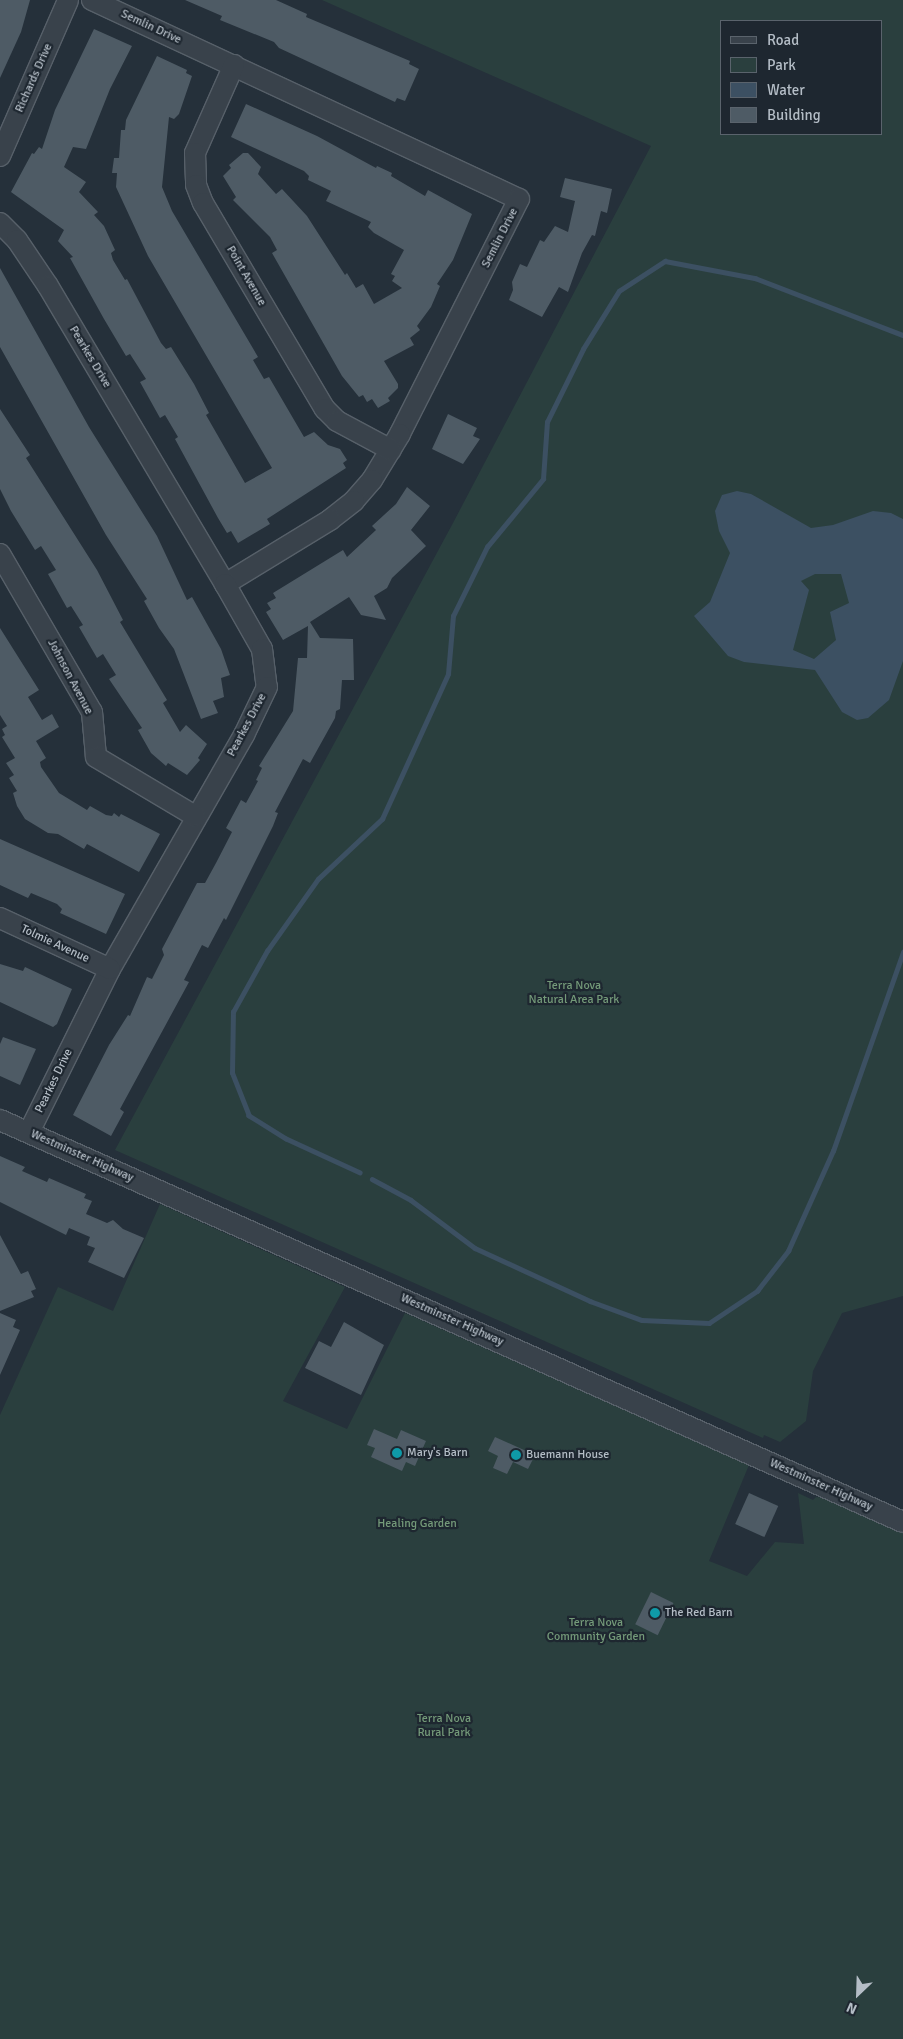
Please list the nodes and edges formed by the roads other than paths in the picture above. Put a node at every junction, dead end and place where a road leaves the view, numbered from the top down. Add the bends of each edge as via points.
1 (68, 0) edge
2 (92, 0) edge
3 (234, 65) junction
4 (0, 156) edge
5 (0, 223) edge
6 (391, 450) junction
7 (0, 554) edge
8 (225, 584) junction
9 (195, 816) junction
10 (0, 918) edge
11 (110, 969) junction
12 (0, 1120) edge
13 (29, 1132) junction
14 (903, 1522) edge

1 - 4 street, Richards Drive
2 - 3 street, Semlin Drive
3 - 6 street, Point Avenue via 196,152 196,185 208,211 325,409 337,421
3 - 6 street, Semlin Drive via 519,199
5 - 8 street, Pearkes Drive via 17,240 44,279
6 - 8 street, Semlin Drive via 360,494 330,520
7 - 9 street, Johnson Avenue via 92,712 96,757
8 - 9 street, Pearkes Drive via 262,649 267,686 244,735
9 - 11 street, Pearkes Drive
10 - 11 street, Tolmie Avenue
11 - 13 street, Pearkes Drive
12 - 13 street, Westminster Highway
13 - 14 street, Westminster Highway

